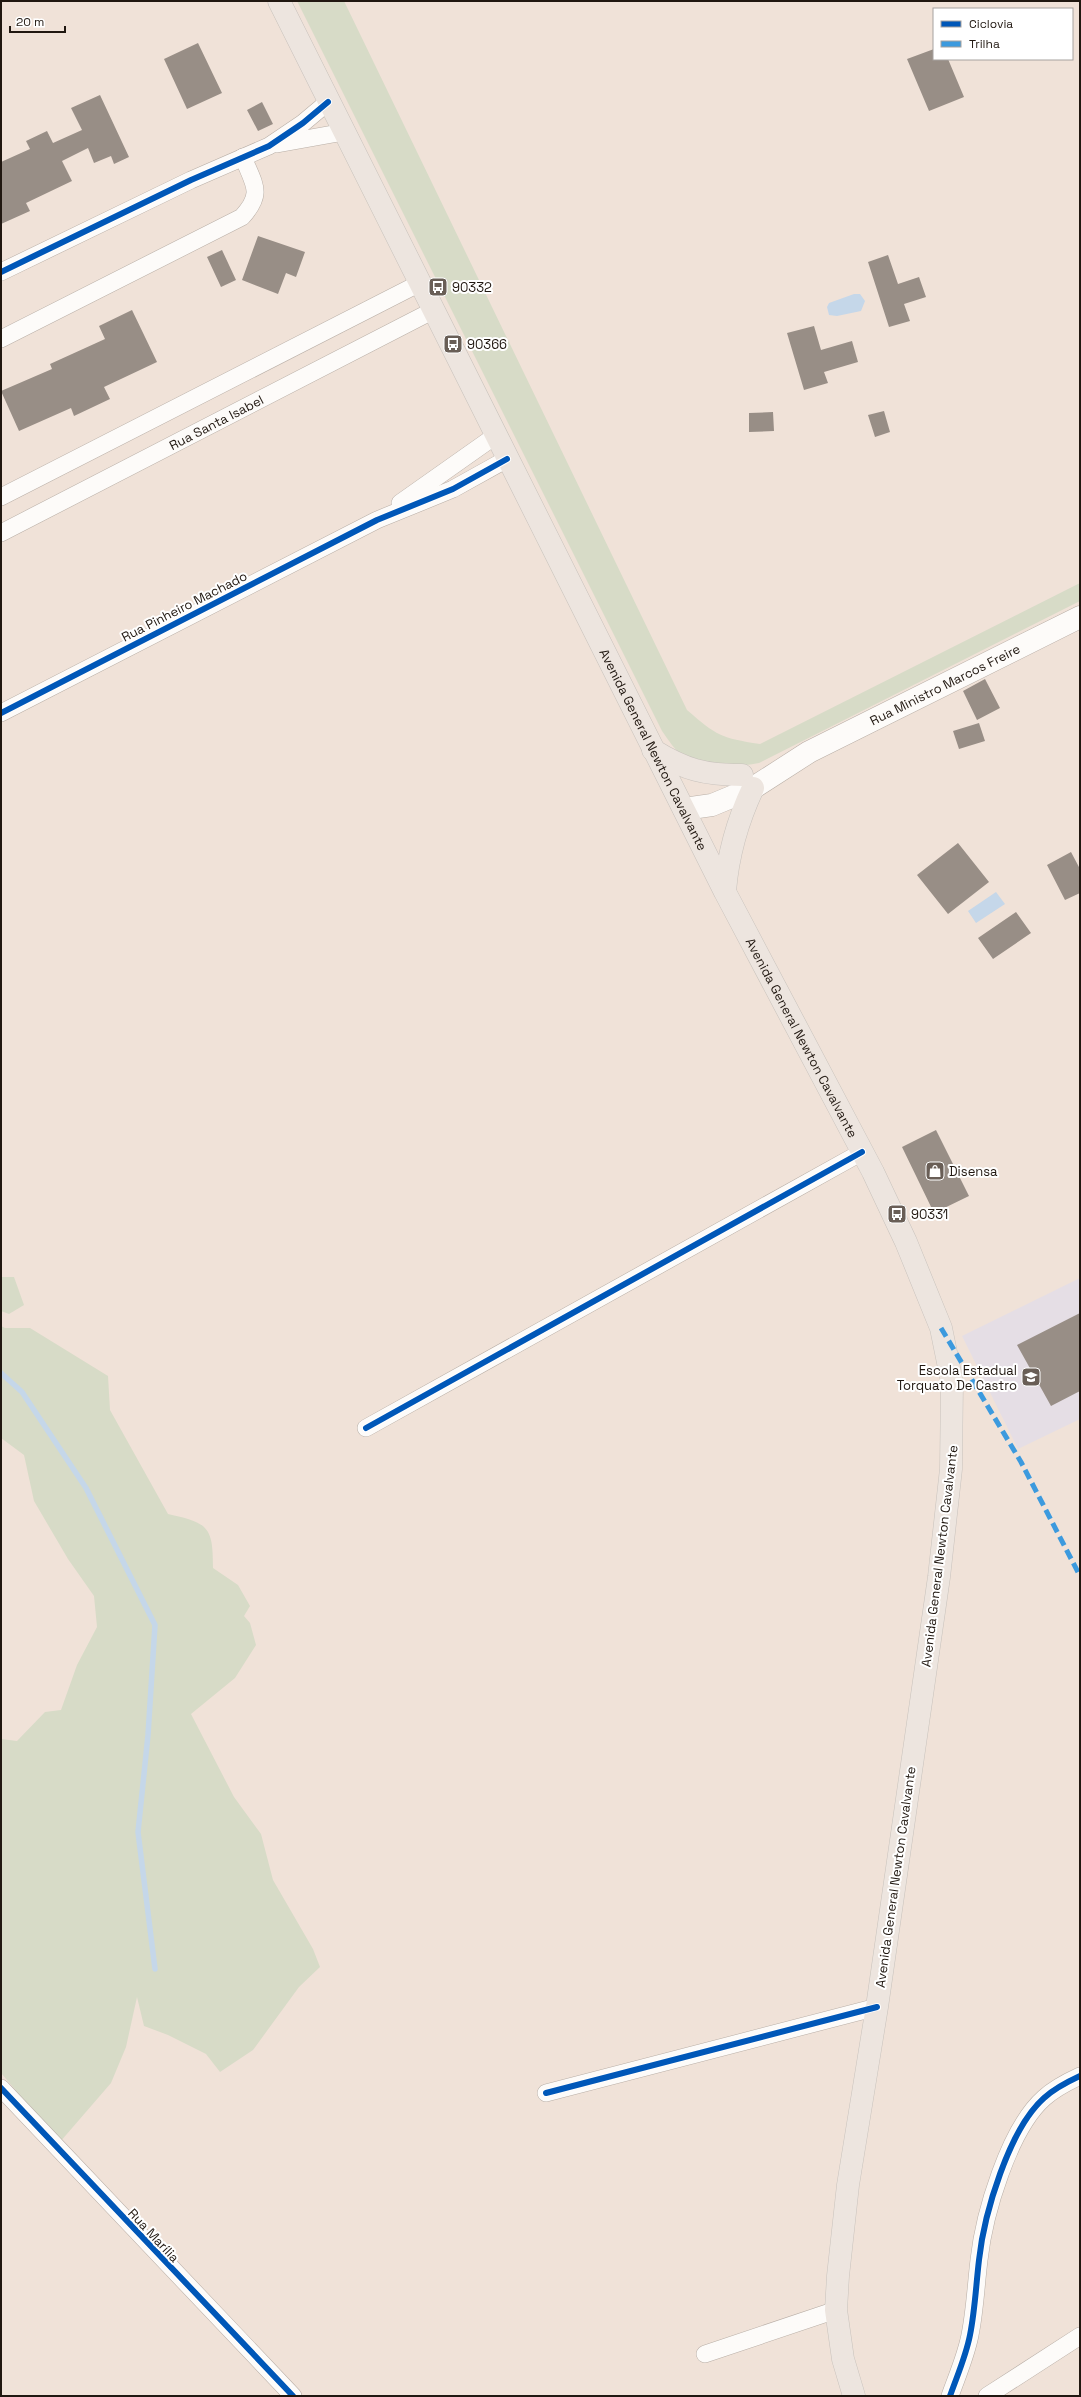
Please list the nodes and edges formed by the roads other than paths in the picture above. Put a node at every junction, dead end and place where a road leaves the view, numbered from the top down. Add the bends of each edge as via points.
1 (279, 1) edge
2 (328, 102) junction
3 (344, 132) junction
4 (269, 146) junction
5 (243, 157) junction
6 (1, 272) edge
7 (420, 284) junction
8 (432, 311) junction
9 (1, 339) edge
10 (495, 436) junction
11 (507, 459) junction
12 (1, 497) edge
13 (377, 520) junction
14 (1, 533) edge
15 (1080, 617) edge
16 (1, 712) edge
17 (653, 750) junction
18 (747, 782) junction
19 (684, 809) junction
20 (725, 892) junction
21 (862, 1152) junction
22 (366, 1428) dead end
23 (877, 2007) junction
24 (1080, 2076) edge
25 (1, 2088) edge
26 (546, 2093) dead end
27 (836, 2310) junction
28 (1080, 2336) edge
29 (705, 2354) dead end
30 (849, 2394) edge
31 (293, 2396) edge
32 (950, 2396) edge
33 (987, 2396) edge

1 - 2 main road, Avenida General Newton Cavalvante
2 - 3 main road, Avenida General Newton Cavalvante
2 - 4 street
3 - 4 street
3 - 7 main road, Avenida General Newton Cavalvante
4 - 5 street
5 - 6 street
5 - 9 street via 256,193 254,205 242,218
7 - 8 main road, Avenida General Newton Cavalvante
7 - 12 street
8 - 10 main road, Avenida General Newton Cavalvante
8 - 14 street, Rua Santa Isabel
10 - 11 main road, Avenida General Newton Cavalvante
10 - 13 street
11 - 13 street via 453,489
11 - 17 main road, Avenida General Newton Cavalvante
13 - 16 street, Rua Pinheiro Machado
15 - 18 main road, Rua Ministro Marcos Freire
17 - 18 main road via 685,768
17 - 19 main road, Avenida General Newton Cavalvante
18 - 19 main road, Rua Ministro Marcos Freire via 712,805
18 - 20 main road via 727,865
19 - 20 main road, Avenida General Newton Cavalvante
20 - 21 main road, Avenida General Newton Cavalvante
21 - 22 street
21 - 23 main road, Avenida General Newton Cavalvante via 889,1205 941,1328 952,1382 953,1422 952,1469 938,1577
23 - 26 street
23 - 27 main road, Avenida General Newton Cavalvante via 848,2185
24 - 32 street via 1061,2085 1043,2099 1017,2136 1004,2163 984,2232 970,2338
25 - 31 street, Rua Marília
27 - 29 street
27 - 30 main road, Avenida General Newton Cavalvante
28 - 33 street

